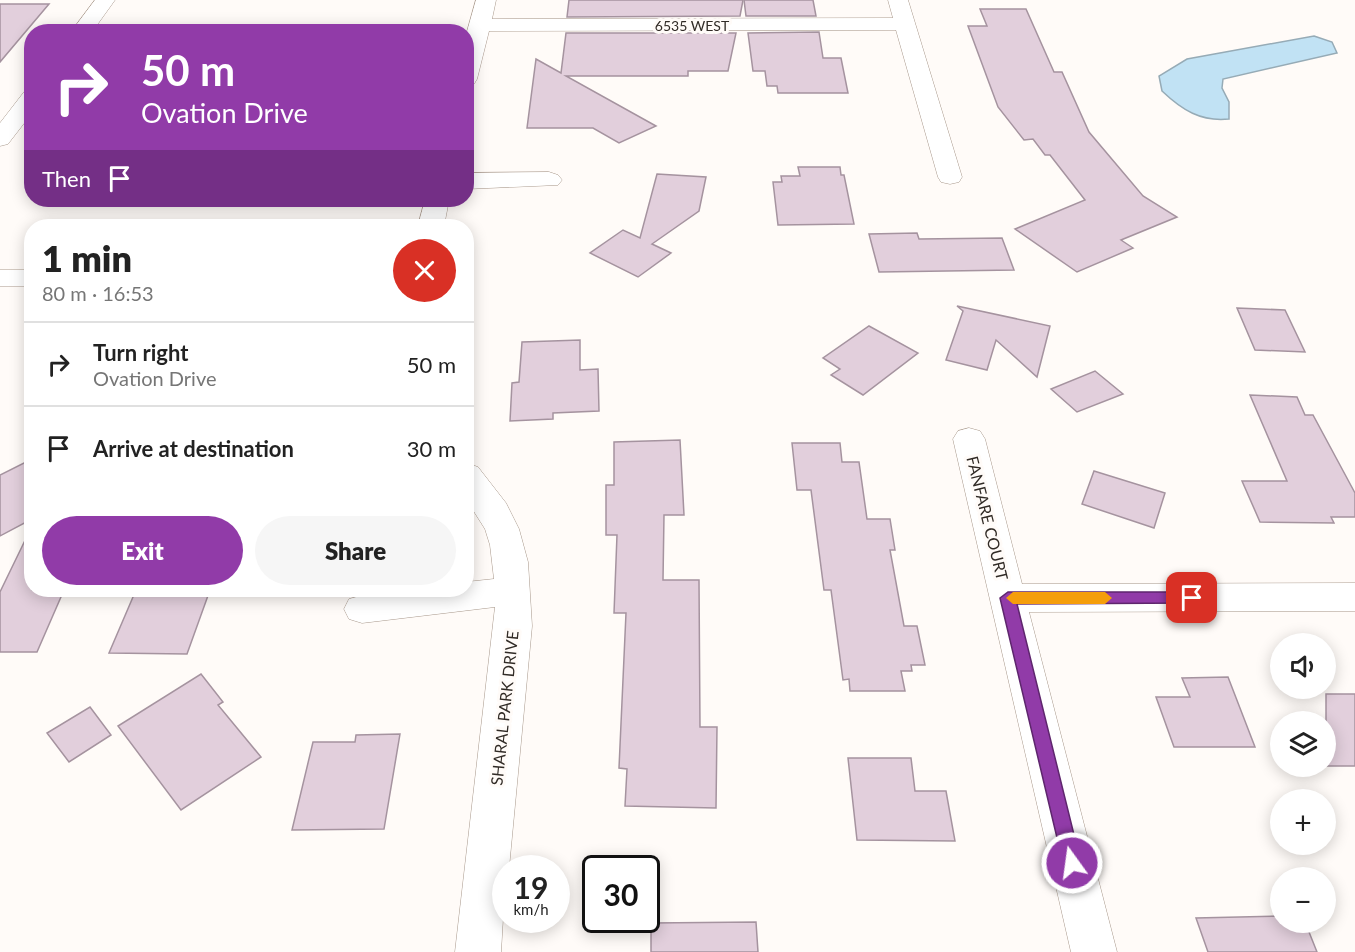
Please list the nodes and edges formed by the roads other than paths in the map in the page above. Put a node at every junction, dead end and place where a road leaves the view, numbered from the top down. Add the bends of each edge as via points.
1 (105, 0) edge
2 (486, 0) edge
3 (897, 0) edge
4 (87, 24) edge
5 (905, 24) junction
6 (480, 25) junction
7 (474, 48) edge
8 (24, 108) edge
9 (0, 139) edge
10 (950, 177) dead end
11 (549, 180) dead end
12 (474, 181) edge
13 (0, 278) edge
14 (24, 278) edge
15 (969, 439) dead end
16 (474, 485) edge
17 (513, 591) junction
18 (474, 596) edge
19 (463, 597) edge
20 (1355, 597) edge
21 (1008, 598) junction
22 (362, 609) dead end
23 (477, 952) edge
24 (1094, 952) edge

1 - 4 street
2 - 6 street
3 - 5 street
5 - 6 street, 6535 WEST
5 - 10 street
6 - 7 street
8 - 9 street
11 - 12 street
13 - 14 street
15 - 21 street, FANFARE COURT
16 - 17 street, SHARAL PARK DRIVE via 504,529
17 - 18 street
17 - 23 street, SHARAL PARK DRIVE via 513,626
19 - 22 street
20 - 21 street
21 - 24 street, FANFARE COURT

